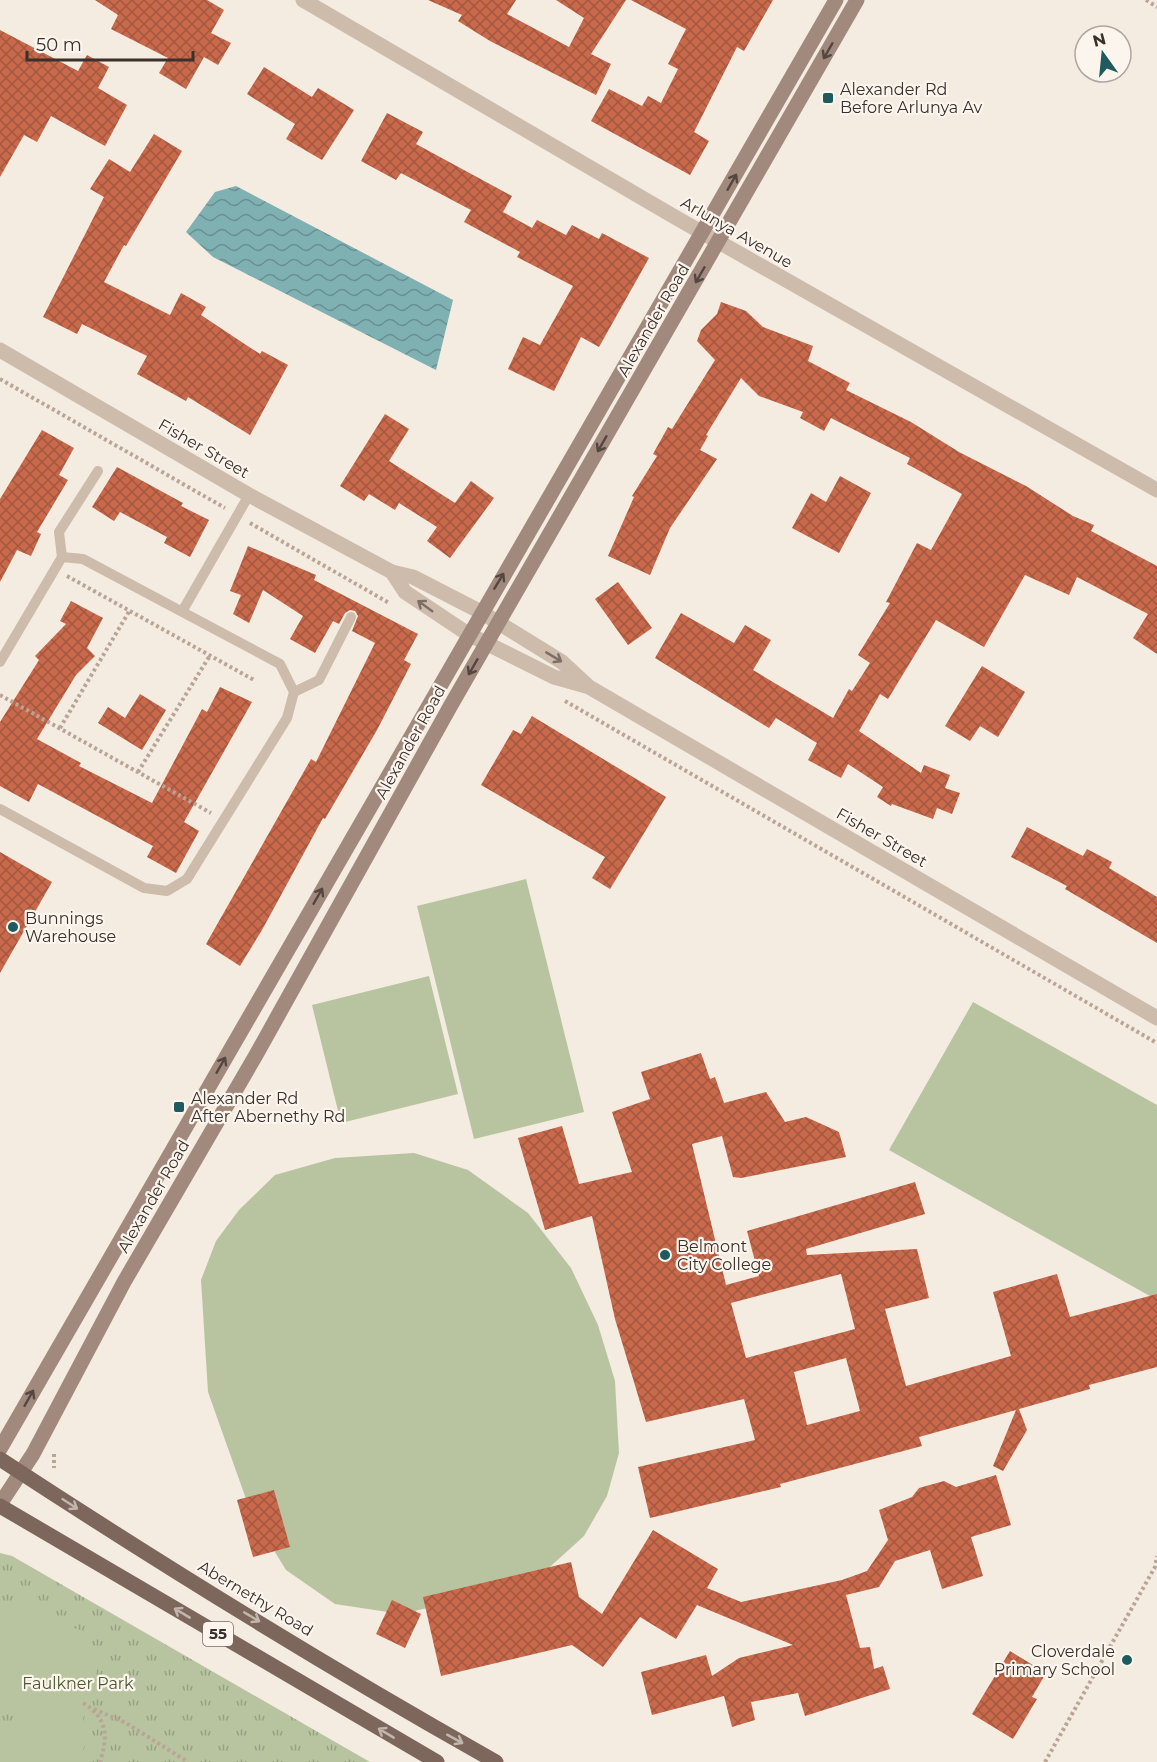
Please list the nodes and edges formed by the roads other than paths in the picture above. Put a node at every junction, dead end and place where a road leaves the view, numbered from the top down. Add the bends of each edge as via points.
1 (303, 0) edge
2 (836, 0) edge
3 (856, 0) edge
4 (703, 233) junction
5 (719, 242) junction
6 (0, 350) edge
7 (98, 471) dead end
8 (1157, 490) edge
9 (249, 495) junction
10 (62, 557) junction
11 (392, 572) junction
12 (183, 610) junction
13 (481, 612) junction
14 (351, 617) dead end
15 (498, 623) junction
16 (468, 634) junction
17 (486, 644) junction
18 (0, 662) edge
19 (589, 687) junction
20 (294, 692) junction
21 (0, 809) edge
22 (1157, 1018) edge
23 (0, 1449) edge
24 (0, 1459) edge
25 (20, 1473) junction
26 (0, 1505) edge
27 (437, 1762) edge
28 (496, 1762) edge

1 - 4 street, Arlunya Avenue
4 -> 2 main road, Alexander Road
3 -> 5 main road, Alexander Road
4 - 5 street, Arlunya Avenue
13 -> 4 main road, Alexander Road
5 - 8 street, Arlunya Avenue
5 -> 15 main road, Alexander Road
6 - 9 street, Fisher Street
7 - 10 lane via 59,532
9 - 11 street, Fisher Street
9 - 12 lane
10 - 12 lane via 83,559
10 - 18 lane
11 - 13 street, Fisher Street via 413,577
16 -> 11 street, Fisher Street via 405,592
12 - 20 lane via 280,664
13 - 15 street, Fisher Street
13 - 16 main road, Alexander Road
14 - 20 lane via 319,680
15 - 17 main road, Alexander Road
15 -> 19 street, Fisher Street via 562,662
16 - 17 street, Fisher Street
23 -> 16 main road, Alexander Road
17 - 19 street, Fisher Street via 554,677
17 -> 25 main road, Alexander Road
19 - 22 street, Fisher Street
20 - 21 lane via 287,718 187,879 167,891 144,888
24 - 25 main road, Abernethy Road / 55
25 - 26 main road, Alexander Road
25 -> 28 main road, Abernethy Road / 55 via 407,1712
27 -> 26 main road, 55

